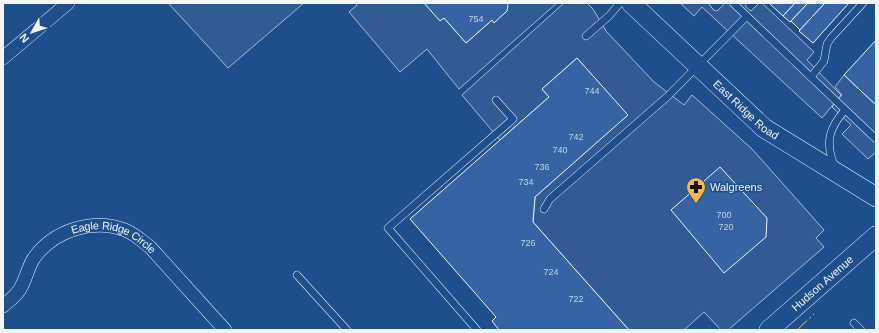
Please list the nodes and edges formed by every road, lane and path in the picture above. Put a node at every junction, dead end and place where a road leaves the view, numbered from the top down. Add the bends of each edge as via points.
1 (68, 3) edge
2 (620, 3) edge
3 (631, 3) edge
4 (713, 3) edge
5 (720, 3) edge
6 (733, 3) edge
7 (863, 3) edge
8 (747, 16) junction
9 (586, 36) dead end
10 (3, 58) edge
11 (697, 66) junction
12 (811, 77) junction
13 (496, 100) dead end
14 (845, 110) junction
15 (876, 139) edge
16 (844, 178) junction
17 (876, 197) edge
18 (544, 209) dead end
19 (876, 236) edge
20 (297, 275) dead end
21 (3, 306) edge
22 (854, 323) dead end
23 (225, 330) edge
24 (346, 330) edge
25 (477, 330) edge
26 (769, 330) edge
27 (861, 330) edge

1 - 10 street
2 - 9 lane
3 - 11 main road, East Ridge Road
4 - 5 lane via 716,6
6 - 8 lane
7 - 12 lane via 831,38 827,44 824,61
8 - 11 lane
8 - 12 lane
11 - 16 main road, East Ridge Road via 772,135
11 - 18 lane via 668,96 550,199
12 - 14 lane
13 - 25 lane via 513,120 388,228
14 - 15 lane
14 - 16 lane via 832,127 829,140 829,154 834,167
16 - 17 main road, East Ridge Road
19 - 26 main road, Hudson Avenue
20 - 24 lane
21 - 23 street, Eagle Ridge Circle via 21,288 35,257 54,239 77,228 104,225 137,236 150,247
22 - 27 lane

